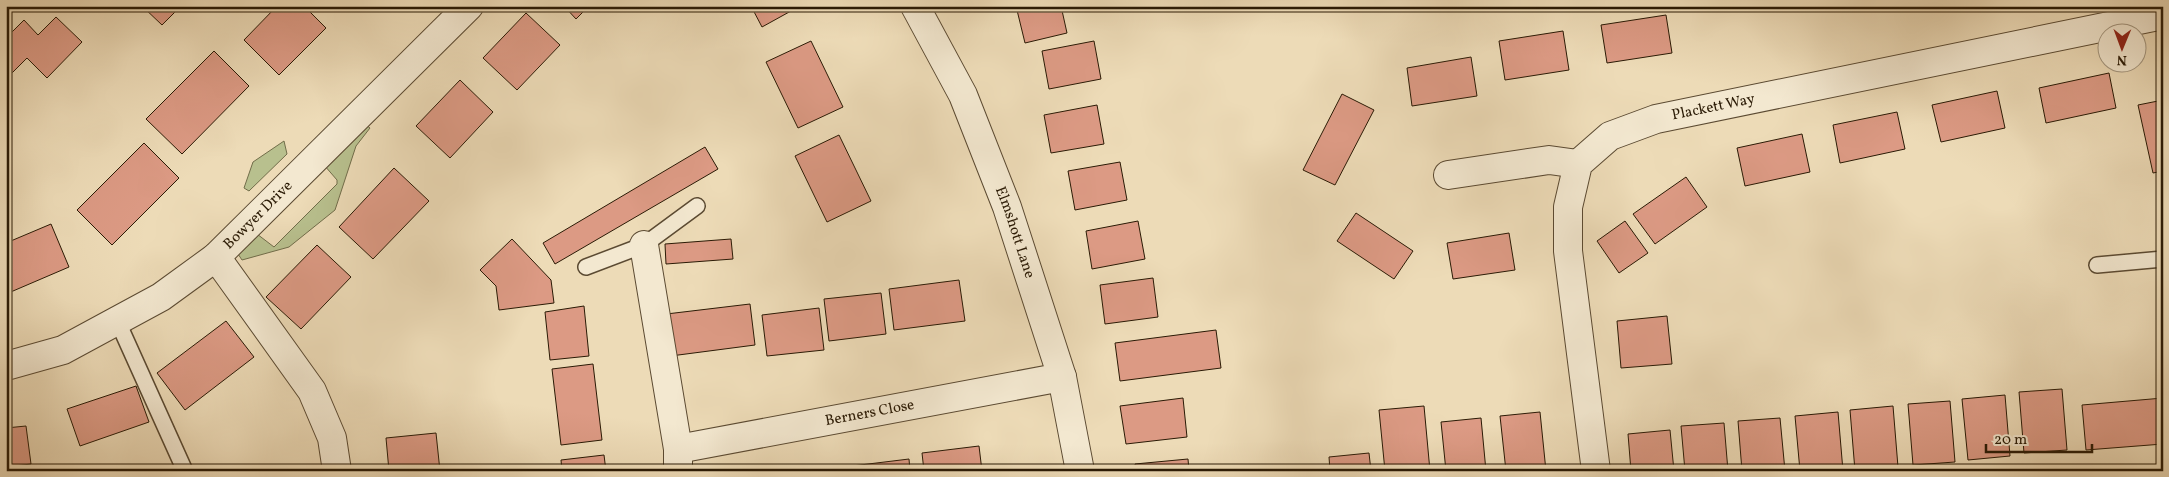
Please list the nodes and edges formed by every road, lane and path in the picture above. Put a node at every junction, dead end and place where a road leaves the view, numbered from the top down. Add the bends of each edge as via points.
1 (469, 6) edge
2 (916, 6) edge
3 (2163, 15) edge
4 (1578, 164) junction
5 (1448, 175) dead end
6 (697, 206) dead end
7 (644, 244) junction
8 (216, 257) junction
9 (2163, 259) edge
10 (2097, 265) dead end
11 (586, 267) dead end
12 (117, 320) junction
13 (6, 366) edge
14 (1062, 377) junction
15 (678, 460) edge
16 (185, 471) edge
17 (337, 471) edge
18 (1080, 471) edge
19 (1596, 471) edge

1 - 8 street, Bowyer Drive
2 - 14 street, Elmshott Lane via 963,95 1006,207
3 - 4 street, Plackett Way via 1656,119 1610,136
4 - 5 street via 1549,160
4 - 19 street via 1568,207 1568,251
6 - 7 lane
7 - 11 lane
7 - 15 street, Berners Close
8 - 12 street, Bowyer Drive via 161,297
8 - 17 street via 312,391 332,438
9 - 10 lane
12 - 13 street, Bowyer Drive via 63,350
12 - 16 lane
14 - 15 street, Berners Close
14 - 18 street, Elmshott Lane

